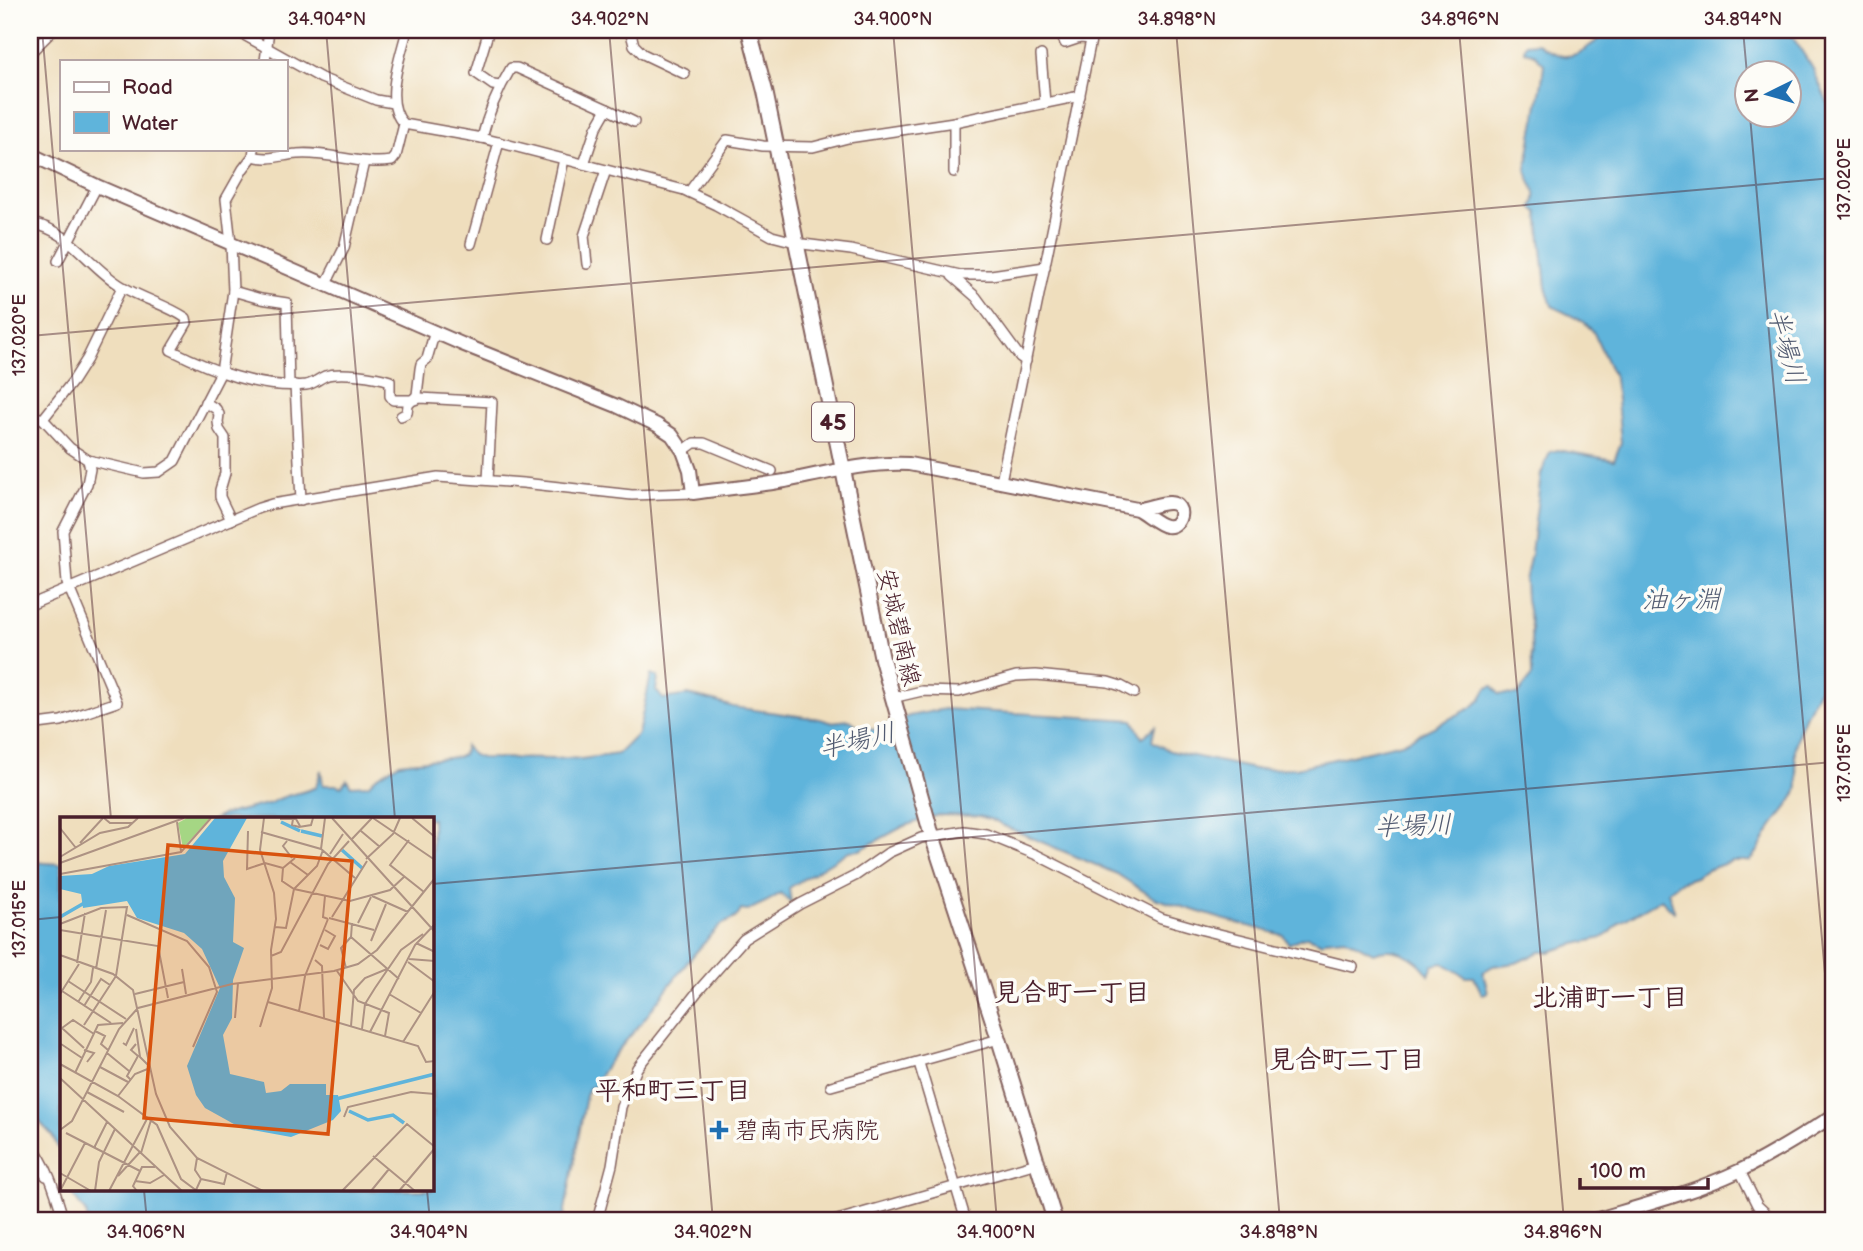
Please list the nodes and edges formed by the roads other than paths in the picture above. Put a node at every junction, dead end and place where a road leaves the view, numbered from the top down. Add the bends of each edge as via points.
1 (53, 30) edge
2 (235, 30) edge
3 (269, 30) edge
4 (405, 30) edge
5 (489, 30) edge
6 (630, 30) edge
7 (767, 30) edge
8 (1059, 30) edge
9 (750, 33) edge
10 (1092, 34) edge
11 (267, 48) junction
12 (30, 53) edge
13 (1041, 55) dead end
14 (265, 60) edge
15 (685, 74) dead end
16 (500, 86) junction
17 (1080, 96) junction
18 (393, 103) junction
19 (1045, 103) junction
20 (607, 109) junction
21 (634, 122) dead end
22 (954, 122) junction
23 (404, 124) junction
24 (482, 138) junction
25 (499, 142) junction
26 (776, 145) junction
27 (253, 153) edge
28 (30, 154) edge
29 (564, 159) junction
30 (364, 162) junction
31 (583, 164) junction
32 (606, 170) junction
33 (954, 172) dead end
34 (97, 186) junction
35 (689, 192) junction
36 (30, 223) edge
37 (68, 240) junction
38 (547, 240) dead end
39 (796, 243) junction
40 (231, 244) junction
41 (471, 244) dead end
42 (58, 261) dead end
43 (587, 264) dead end
44 (1045, 268) junction
45 (948, 273) junction
46 (326, 284) junction
47 (122, 287) junction
48 (233, 291) junction
49 (435, 331) junction
50 (1026, 361) junction
51 (221, 372) junction
52 (292, 385) junction
53 (414, 400) junction
54 (205, 402) junction
55 (30, 415) edge
56 (401, 416) dead end
57 (43, 419) junction
58 (683, 451) junction
59 (88, 460) junction
60 (842, 469) junction
61 (772, 471) dead end
62 (488, 480) junction
63 (1002, 481) junction
64 (693, 493) junction
65 (300, 500) junction
66 (1138, 509) dead end
67 (231, 520) junction
68 (69, 588) junction
69 (30, 605) edge
70 (1134, 693) dead end
71 (892, 698) junction
72 (30, 725) edge
73 (931, 832) junction
74 (1353, 967) dead end
75 (999, 1039) junction
76 (919, 1063) junction
77 (831, 1086) dead end
78 (1833, 1116) edge
79 (30, 1143) edge
80 (30, 1156) edge
81 (1037, 1163) junction
82 (1740, 1171) junction
83 (52, 1181) junction
84 (957, 1187) junction
85 (64, 1221) edge
86 (597, 1221) edge
87 (834, 1221) edge
88 (966, 1221) edge
89 (1055, 1221) edge
90 (1591, 1221) edge
91 (1774, 1221) edge

1 - 12 street
2 - 11 street
3 - 11 street
4 - 18 street
5 - 16 street via 476,74
6 - 15 street via 634,45 643,54
7 - 9 street
8 - 10 street via 1065,43
9 - 26 main road, 安城碧南線 / 45
10 - 17 street
11 - 14 street
11 - 18 street via 321,78
13 - 19 street
16 - 20 street via 511,68 517,68
16 - 24 street
17 - 19 street
17 - 44 street
18 - 23 street
19 - 22 street
20 - 21 street
20 - 31 street
22 - 26 street via 813,147
22 - 33 street
23 - 24 street
23 - 30 street via 394,159
24 - 25 street
25 - 29 street
25 - 41 street
26 - 35 street via 727,141
26 - 39 main road, 安城碧南線 / 45
27 - 30 street via 273,158 307,153
27 - 40 street via 226,199
28 - 34 street
29 - 31 street
29 - 38 street
30 - 46 street via 344,248
31 - 32 street
32 - 35 street
32 - 43 street via 584,237
34 - 37 street
34 - 40 street
35 - 39 street via 772,236
36 - 37 street via 55,230
37 - 42 street
37 - 47 street
39 - 45 street via 837,247
39 - 60 main road, 安城碧南線 / 45
40 - 46 street
40 - 48 street
44 - 45 street via 981,276
44 - 50 street
45 - 50 street via 976,296
46 - 49 street
47 - 51 street via 186,318 171,350
47 - 57 street via 87,359
48 - 51 street
48 - 52 street via 287,303
49 - 53 street via 427,359 421,364
49 - 58 street via 657,425 672,435
50 - 63 street
51 - 52 street via 272,385
51 - 54 street
52 - 53 street via 334,375 382,378 390,381 393,400
52 - 65 street
53 - 56 street
53 - 62 street via 492,402
54 - 59 street via 175,461 164,470 144,473
54 - 67 street via 219,414 219,429 225,438 220,497
55 - 57 street
57 - 59 street
58 - 61 street via 694,443 704,443
58 - 64 street
59 - 68 street via 87,484 63,531
60 - 63 street via 909,464
60 - 64 street
60 - 71 main road, 安城碧南線 / 45
62 - 64 street via 632,495
62 - 65 street via 438,477
63 - 66 street
65 - 67 street via 265,506
67 - 68 street
68 - 69 street
68 - 72 street via 117,702 61,721
70 - 71 street via 1108,682 1036,675 959,692 922,691
71 - 73 main road, 安城碧南線 / 45
73 - 74 street via 986,834 1161,918
73 - 75 main road, 安城碧南線 / 45
73 - 86 street via 800,904 744,939 721,963 637,1068 621,1107
75 - 76 street
75 - 81 main road, 安城碧南線 / 45
76 - 77 street
76 - 84 street
78 - 82 street
79 - 83 street
80 - 83 street
81 - 84 street
81 - 89 main road, 安城碧南線 / 45
82 - 90 street
82 - 91 street via 1757,1205
83 - 85 street
84 - 87 street
84 - 88 street

